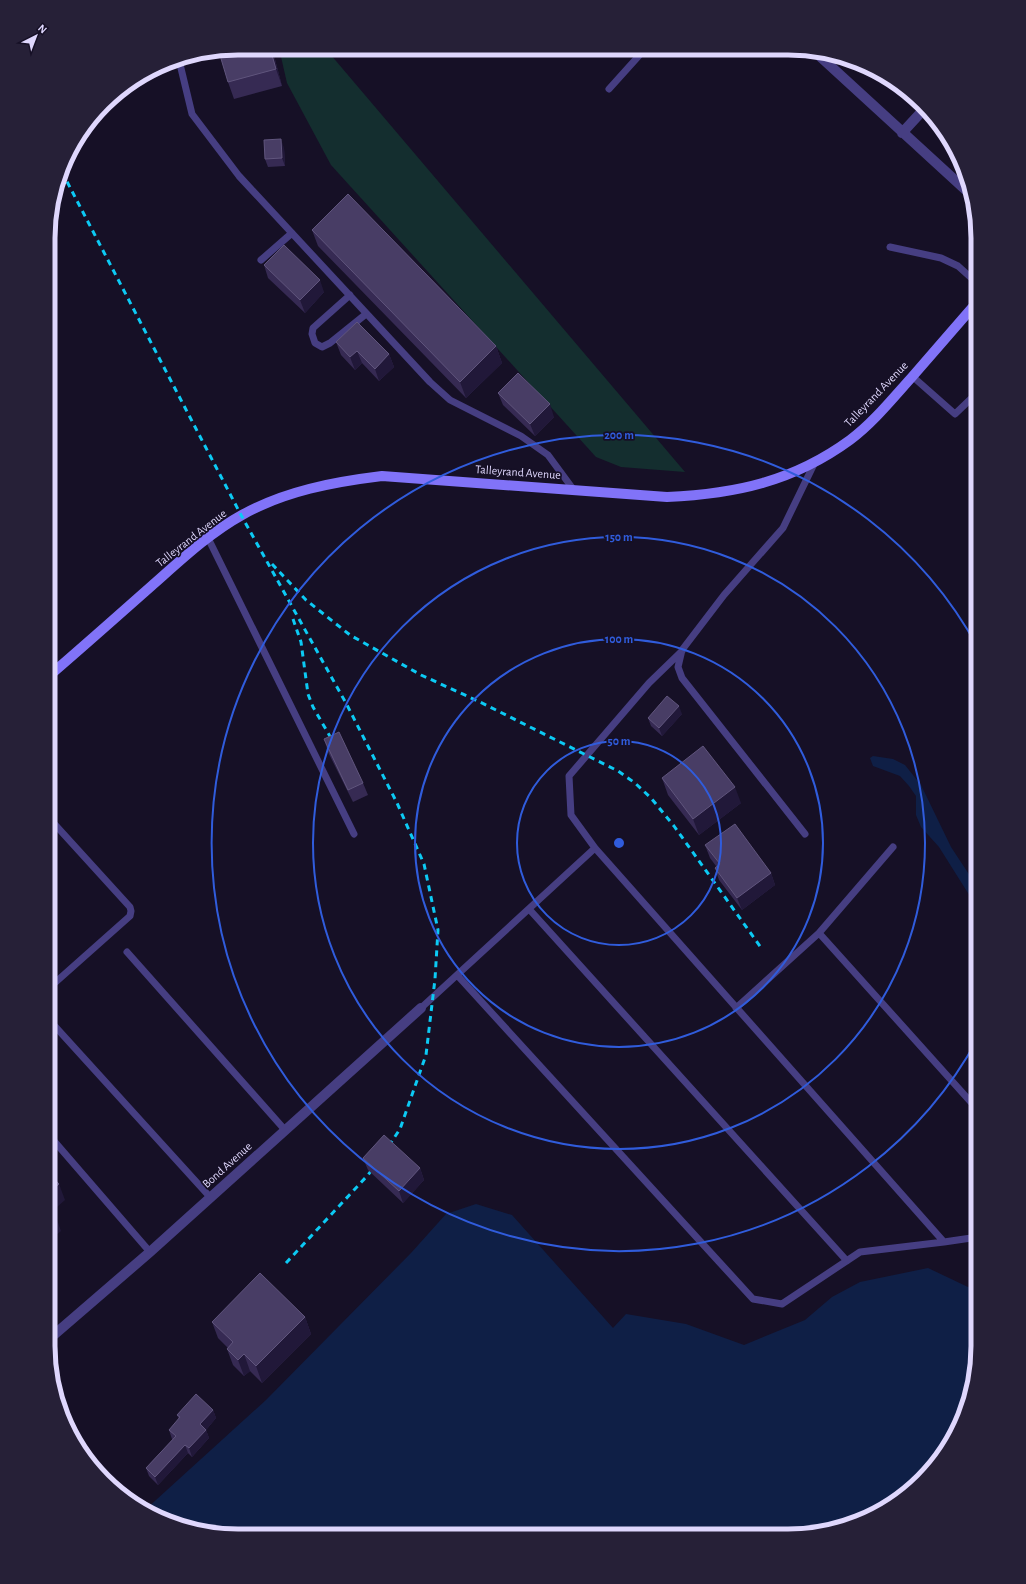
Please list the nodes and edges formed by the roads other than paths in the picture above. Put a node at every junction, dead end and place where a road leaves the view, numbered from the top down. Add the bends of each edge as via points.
1 (640, 55) edge
2 (822, 59) edge
3 (180, 65) edge
4 (609, 89) dead end
5 (920, 112) edge
6 (902, 133) junction
7 (964, 189) edge
8 (292, 233) junction
9 (890, 247) dead end
10 (261, 260) dead end
11 (971, 278) edge
12 (350, 295) junction
13 (971, 309) edge
14 (366, 314) junction
15 (912, 376) junction
16 (971, 399) edge
17 (815, 462) junction
18 (573, 489) junction
19 (208, 538) junction
20 (682, 650) junction
21 (55, 671) edge
22 (55, 825) edge
23 (354, 834) dead end
24 (805, 834) dead end
25 (892, 847) dead end
26 (595, 848) junction
27 (529, 909) junction
28 (819, 933) junction
29 (127, 952) dead end
30 (457, 975) junction
31 (55, 982) edge
32 (421, 1008) joint
33 (736, 1008) junction
34 (55, 1026) edge
35 (971, 1102) edge
36 (286, 1130) junction
37 (55, 1142) edge
38 (210, 1197) junction
39 (971, 1238) edge
40 (944, 1242) junction
41 (150, 1252) junction
42 (847, 1261) junction
43 (55, 1334) edge

1 - 4 lane
2 - 6 street
3 - 8 lane via 192,114 239,176
5 - 6 street
6 - 7 street
8 - 10 lane
8 - 12 lane
9 - 11 lane via 941,258 958,266
12 - 14 lane
12 - 14 lane via 313,328 315,343 322,347 330,343
13 - 15 street, Talleyrand Avenue
14 - 18 lane via 450,400 521,436 548,455
15 - 16 lane via 955,414
15 - 17 street, Talleyrand Avenue via 888,404 851,439
17 - 18 street, Talleyrand Avenue via 785,476 747,488 707,495 667,497
17 - 20 lane via 783,528 724,595
18 - 19 street, Talleyrand Avenue via 382,476 344,481 276,499 241,515
19 - 21 street, Talleyrand Avenue
19 - 23 lane
20 - 24 lane via 678,667 682,678
20 - 26 lane via 649,683 569,776 571,815
22 - 31 lane via 131,911 130,916
25 - 28 lane
26 - 27 lane
26 - 33 lane
27 - 30 lane
27 - 42 lane
28 - 33 lane
28 - 35 lane
29 - 36 lane
30 - 32 lane
30 - 42 lane via 753,1299 782,1304
32 - 36 street, Bond Avenue
33 - 40 lane
34 - 38 lane
36 - 38 street, Bond Avenue
37 - 41 lane
38 - 41 street, Bond Avenue
39 - 40 lane
40 - 42 lane via 860,1252
41 - 43 street, Bond Avenue

